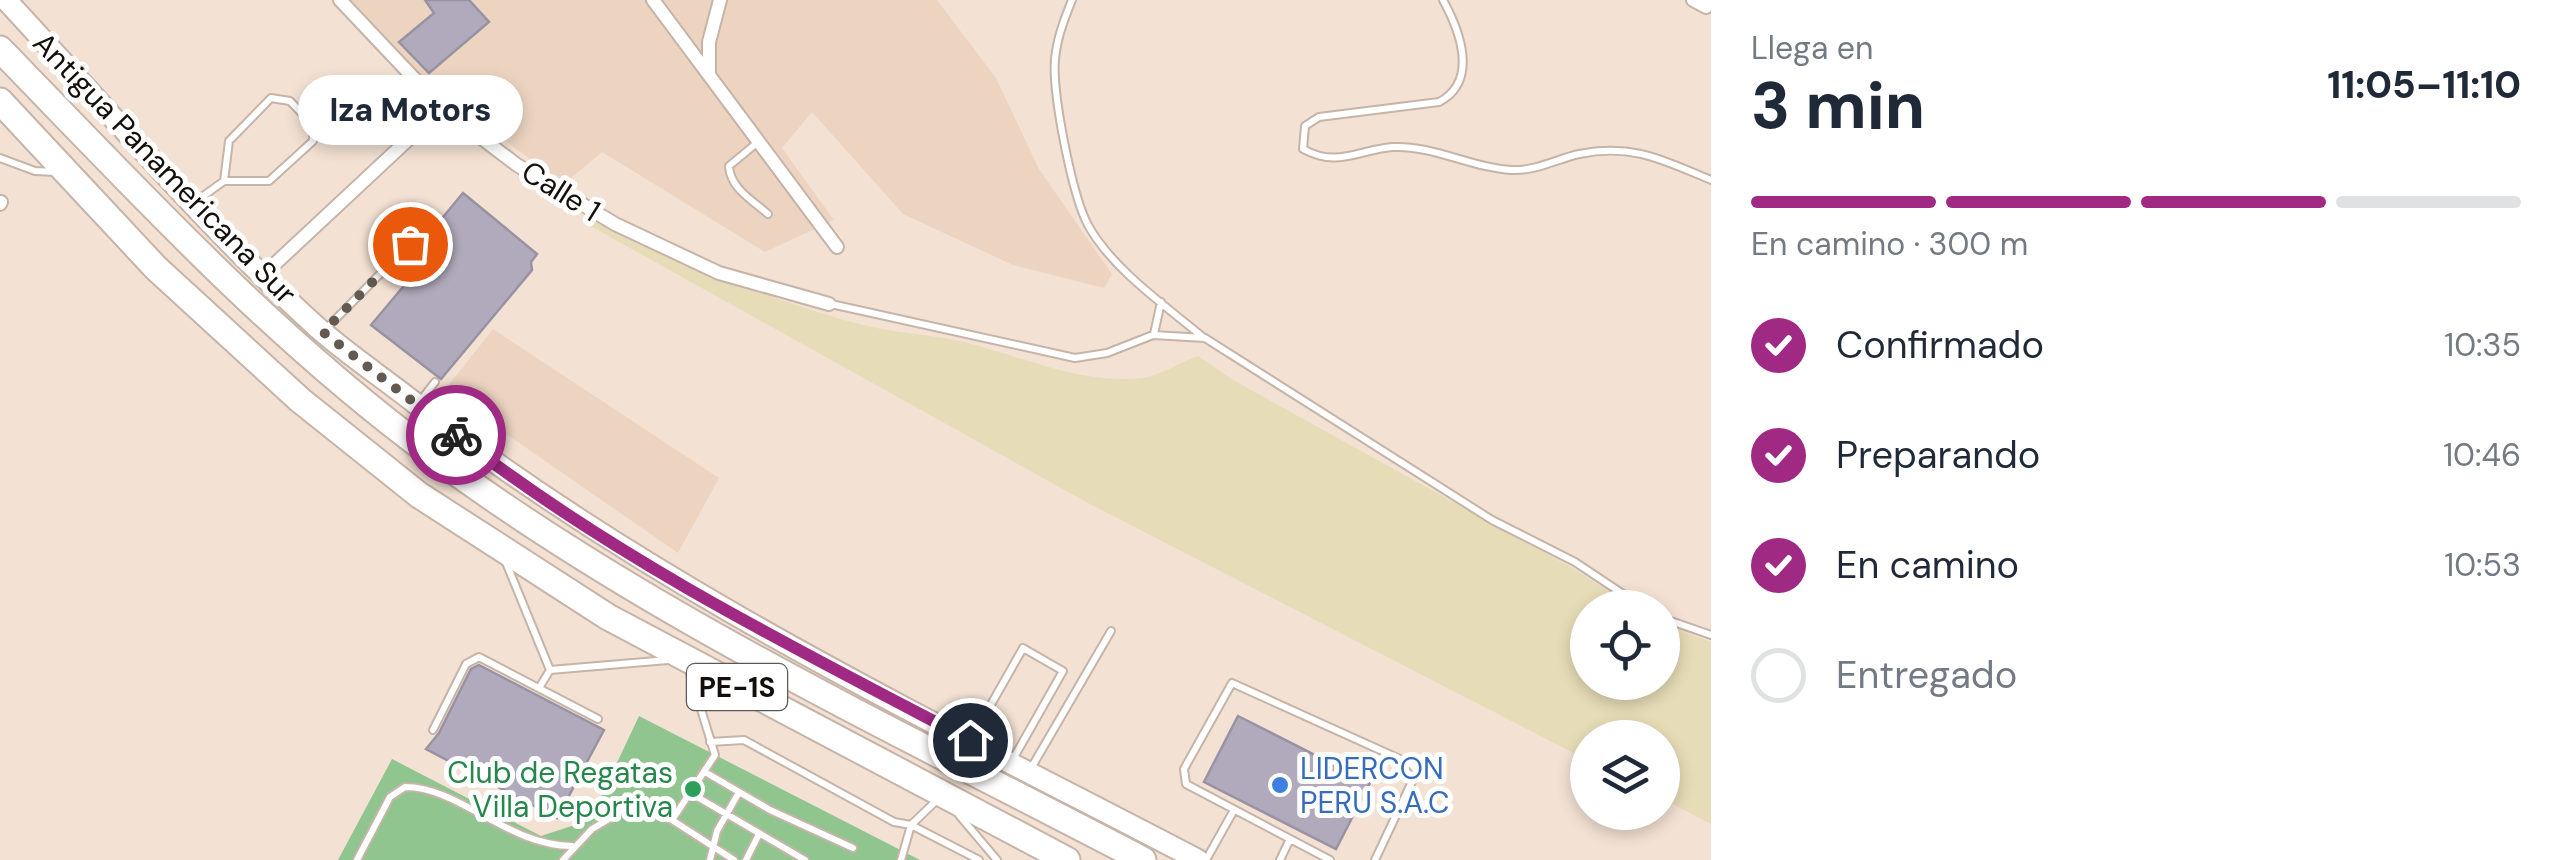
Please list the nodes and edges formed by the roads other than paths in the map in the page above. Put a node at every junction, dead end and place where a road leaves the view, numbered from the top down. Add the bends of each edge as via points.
1 (6, 0) edge
2 (340, 0) edge
3 (653, 0) edge
4 (720, 0) edge
5 (1072, 0) edge
6 (1443, 0) edge
7 (1693, 0) edge
8 (1709, 0) edge
9 (0, 48) edge
10 (709, 74) junction
11 (0, 101) edge
12 (442, 108) junction
13 (759, 141) junction
14 (0, 158) edge
15 (66, 173) junction
16 (224, 180) junction
17 (1711, 180) edge
18 (194, 203) junction
19 (768, 214) dead end
20 (434, 218) dead end
21 (837, 247) dead end
22 (264, 275) junction
23 (1161, 301) junction
24 (830, 304) joint
25 (323, 332) junction
26 (1154, 335) junction
27 (1205, 338) junction
28 (435, 382) dead end
29 (418, 405) junction
30 (501, 550) junction
31 (1617, 590) edge
32 (1680, 625) edge
33 (1111, 631) dead end
34 (1711, 636) edge
35 (685, 659) junction
36 (550, 670) junction
37 (539, 688) junction
38 (598, 720) dead end
39 (433, 730) dead end
40 (970, 740) junction
41 (710, 742) junction
42 (1020, 767) junction
43 (705, 772) junction
44 (692, 794) junction
45 (738, 794) junction
46 (942, 795) junction
47 (1234, 810) junction
48 (725, 816) junction
49 (672, 820) junction
50 (911, 825) junction
51 (759, 834) junction
52 (1290, 839) junction
53 (574, 846) junction
54 (712, 848) junction
55 (853, 848) dead end
56 (357, 860) edge
57 (563, 860) edge
58 (710, 860) edge
59 (734, 860) edge
60 (746, 860) edge
61 (805, 860) edge
62 (901, 860) edge
63 (978, 860) edge
64 (997, 860) edge
65 (1067, 860) edge
66 (1143, 860) edge
67 (1198, 860) edge
68 (1206, 860) edge
69 (1280, 860) edge
70 (1330, 860) edge
71 (1374, 860) edge

1 - 18 main road, Antigua Panamericana Sur
2 - 12 street, Calle 1
3 - 10 street
4 - 10 street
5 - 23 lane via 1054,63 1075,190 1089,226
6 - 17 lane via 1464,70 1450,96 1318,117 1305,126 1304,149 1345,160 1416,149 1514,170 1632,150
7 - 8 street via 1706,7
9 - 66 highway, PE-1S via 259,314 430,454 688,620
10 - 13 street
11 - 15 highway, PE-1S
12 - 22 street
12 - 24 street, Calle 1 via 517,165 615,224 718,272
13 - 19 lane via 729,173
13 - 21 street
14 - 15 lane via 35,172
15 - 30 highway, PE-1S via 156,268 300,400
16 - 16 lane via 269,180 312,141 312,125 290,101 271,98 230,142
16 - 18 lane
18 - 22 main road, Antigua Panamericana Sur
20 - 25 lane
22 - 25 main road, Antigua Panamericana Sur
23 - 26 lane
23 - 27 lane
24 - 26 lane via 1050,355 1106,352
25 - 29 main road, Antigua Panamericana Sur
26 - 27 lane
27 - 31 lane via 1492,520
28 - 29 lane
29 - 40 main road, Antigua Panamericana Sur via 594,532
30 - 35 highway, PE-1S
30 - 36 lane
32 - 34 lane
33 - 42 lane
35 - 36 lane
35 - 41 lane
35 - 46 highway, PE-1S
36 - 37 lane
37 - 38 lane
37 - 39 lane via 471,658
40 - 42 main road, Antigua Panamericana Sur
40 - 42 lane via 1023,648 1063,671
41 - 43 lane via 714,755
41 - 50 lane via 744,740 894,822
42 - 67 main road, Antigua Panamericana Sur
43 - 44 lane
43 - 45 lane
44 - 48 lane
44 - 49 lane
45 - 48 lane
45 - 55 lane
46 - 50 lane
46 - 64 lane
46 - 65 highway, PE-1S
47 - 52 lane
47 - 68 lane
47 - 71 lane via 1183,777 1232,683 1411,764 1416,782
48 - 51 lane
48 - 54 lane
49 - 53 lane via 629,806
49 - 54 lane
50 - 62 lane
50 - 63 lane
51 - 60 lane
51 - 61 lane
52 - 69 lane
52 - 70 lane
53 - 56 lane via 532,842 426,790 405,787 390,797
53 - 57 lane
54 - 58 lane
54 - 59 lane

